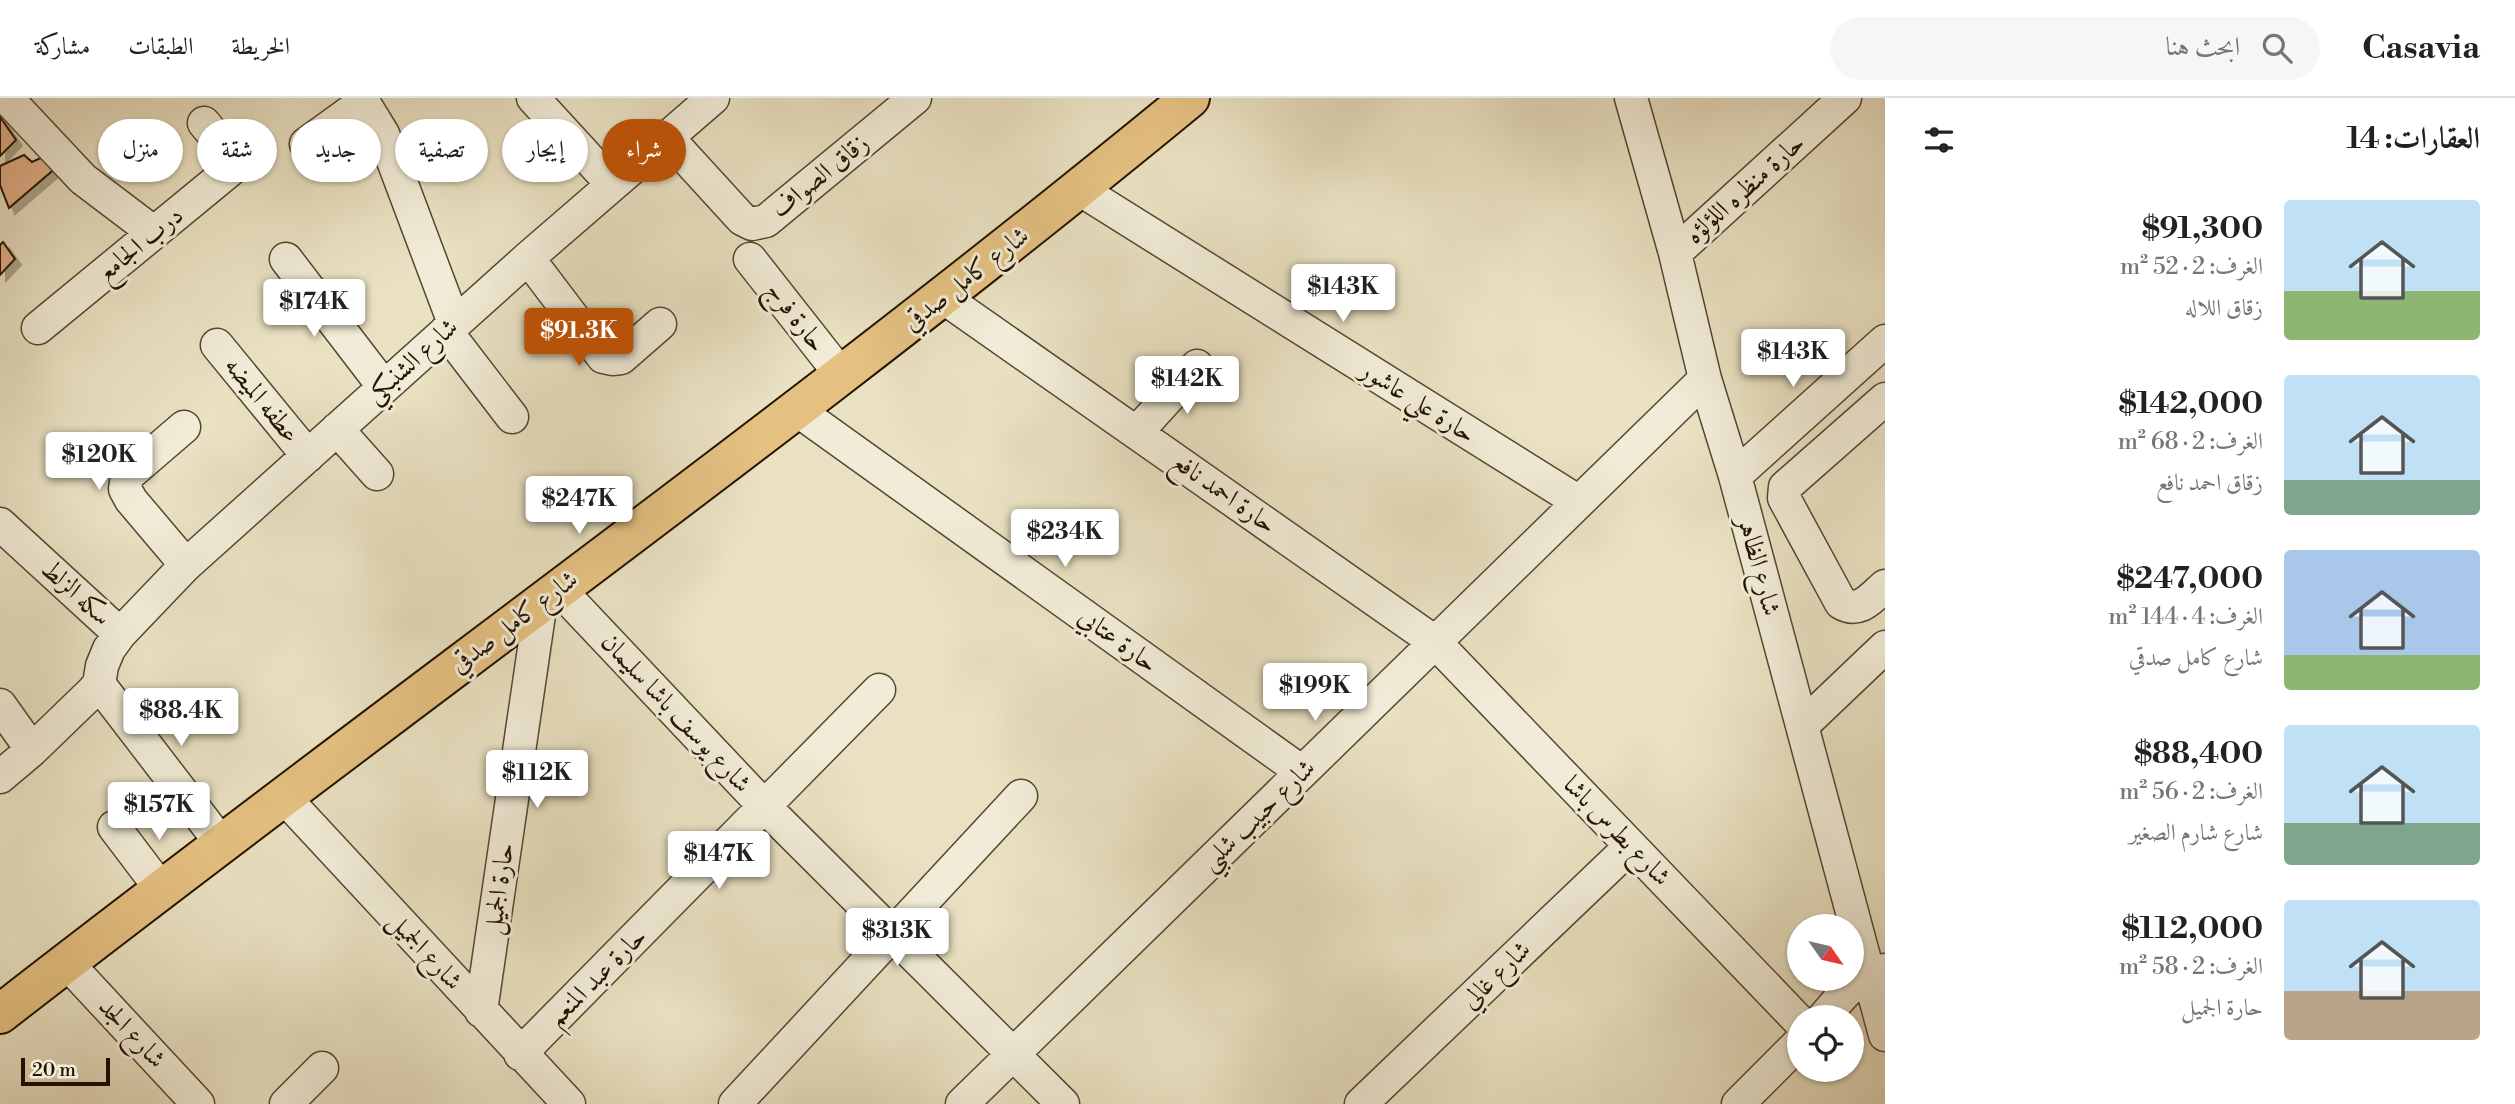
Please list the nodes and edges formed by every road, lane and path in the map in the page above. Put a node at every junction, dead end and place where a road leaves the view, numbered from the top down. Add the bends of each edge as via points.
1 (7, 98) edge
2 (533, 98) edge
3 (713, 98) edge
4 (915, 98) edge
5 (1190, 98) edge
6 (1631, 98) edge
7 (1845, 98) edge
8 (363, 100) edge
9 (338, 119) edge
10 (686, 121) edge
11 (686, 158) edge
12 (215, 182) edge
13 (614, 182) edge
14 (612, 184) junction
15 (1079, 189) junction
16 (153, 232) junction
17 (1675, 253) junction
18 (528, 257) junction
19 (286, 259) dead end
20 (750, 259) dead end
21 (944, 298) junction
22 (660, 324) dead end
23 (450, 327) junction
24 (38, 328) dead end
25 (1885, 341) edge
26 (216, 345) dead end
27 (1197, 366) dead end
28 (842, 376) junction
29 (1705, 379) junction
30 (384, 387) junction
31 (1885, 399) edge
32 (797, 410) junction
33 (512, 417) dead end
34 (184, 428) dead end
35 (337, 429) junction
36 (1137, 432) junction
37 (308, 456) junction
38 (376, 474) dead end
39 (1735, 476) junction
40 (1579, 502) junction
41 (0, 524) edge
42 (186, 565) junction
43 (1885, 586) edge
44 (550, 595) junction
45 (120, 634) junction
46 (1435, 642) junction
47 (1885, 647) edge
48 (99, 684) junction
49 (879, 690) dead end
50 (0, 705) edge
51 (1802, 726) junction
52 (32, 750) junction
53 (1303, 772) junction
54 (0, 777) edge
55 (283, 796) junction
56 (1020, 796) dead end
57 (765, 807) junction
58 (114, 827) dead end
59 (221, 843) junction
60 (1631, 846) junction
61 (161, 889) junction
62 (893, 934) junction
63 (66, 962) junction
64 (1877, 972) edge
65 (1835, 1005) edge
66 (1787, 1008) edge
67 (481, 1012) junction
68 (0, 1014) edge
69 (1885, 1035) edge
70 (520, 1054) junction
71 (1013, 1054) junction
72 (1787, 1055) edge
73 (321, 1068) dead end
74 (198, 1104) edge
75 (286, 1104) edge
76 (569, 1104) edge
77 (735, 1104) edge
78 (962, 1104) edge
79 (1063, 1104) edge
80 (1361, 1104) edge
81 (1738, 1104) edge

1 - 16 street via 83,179
2 - 14 street
3 - 10 street, شارع الشنبكي
4 - 11 street, زقاق الصواف via 766,220 752,224
5 - 15 main road, شارع كامل صدقي
6 - 17 street, شارع الظاهر
7 - 17 street, حارة منظره اللؤلؤه
8 - 9 street
8 - 23 street via 383,134
12 - 16 street, درب الجامع
13 - 14 street, شارع الشنبكي
14 - 18 street, شارع الشنبكي
15 - 21 main road, شارع كامل صدقي
15 - 40 street, حارة علي عاشور
16 - 24 street, درب الجامع
17 - 29 street, شارع الظاهر
18 - 22 street via 603,357 621,358
18 - 23 street, شارع الشنبكي
19 - 30 street
20 - 28 street, حارة فرج
21 - 28 main road, شارع كامل صدقي
21 - 36 street, حارة احمد نافع
23 - 30 street, شارع الشنبكي
23 - 33 street
25 - 39 street
26 - 37 street, عطفه الميضه
27 - 36 street
28 - 32 main road, شارع كامل صدقي
29 - 39 street, شارع الظاهر
29 - 40 street, شارع حبيب شلبي
30 - 35 street, شارع الشنبكي
31 - 43 street via 1785,487 1784,498 1841,603 1858,608
32 - 44 main road, شارع كامل صدقي
32 - 53 street, حارة عتابي
34 - 42 street via 127,476 125,489
35 - 37 street, شارع الشنبكي
35 - 38 street
36 - 46 street, حارة احمد نافع
37 - 42 street, شارع الشنبكي
39 - 51 street, شارع الظاهر
40 - 46 street, شارع حبيب شلبي
41 - 45 street, سكه الزلط
42 - 45 street, شارع الشنبكي
44 - 55 main road, شارع كامل صدقي
44 - 57 street, شارع يوسف باشا سليمان
44 - 67 street, حارة الجميل
45 - 48 street, شارع الشنبكي via 109,649
46 - 53 street, شارع حبيب شلبي
46 - 60 street, شارع بطرس باشا
47 - 51 street
48 - 52 street
48 - 59 street
49 - 57 street, حارة عبد المنعم
50 - 52 street
51 - 64 street, شارع الظاهر
52 - 54 street
53 - 71 street, شارع حبيب شلبي
55 - 59 main road, شارع كامل صدقي
55 - 67 street, شارع الجميل
56 - 62 street
57 - 62 street, شارع يوسف باشا سليمان
57 - 70 street, حارة عبد المنعم
58 - 61 street
59 - 61 main road, شارع كامل صدقي
60 - 66 street, شارع بطرس باشا
60 - 80 street, شارع غالي
61 - 63 main road, شارع كامل صدقي
62 - 71 street, شارع يوسف باشا سليمان
62 - 77 street
63 - 68 main road, شارع كامل صدقي
63 - 74 street, شارع الجد
64 - 65 street via 1857,981
64 - 69 street, شارع الظاهر
67 - 70 street, شارع الجميل
70 - 76 street, شارع الجميل
71 - 78 street, شارع حبيب شلبي
71 - 79 street, شارع يوسف باشا سليمان
72 - 81 street
73 - 75 street

